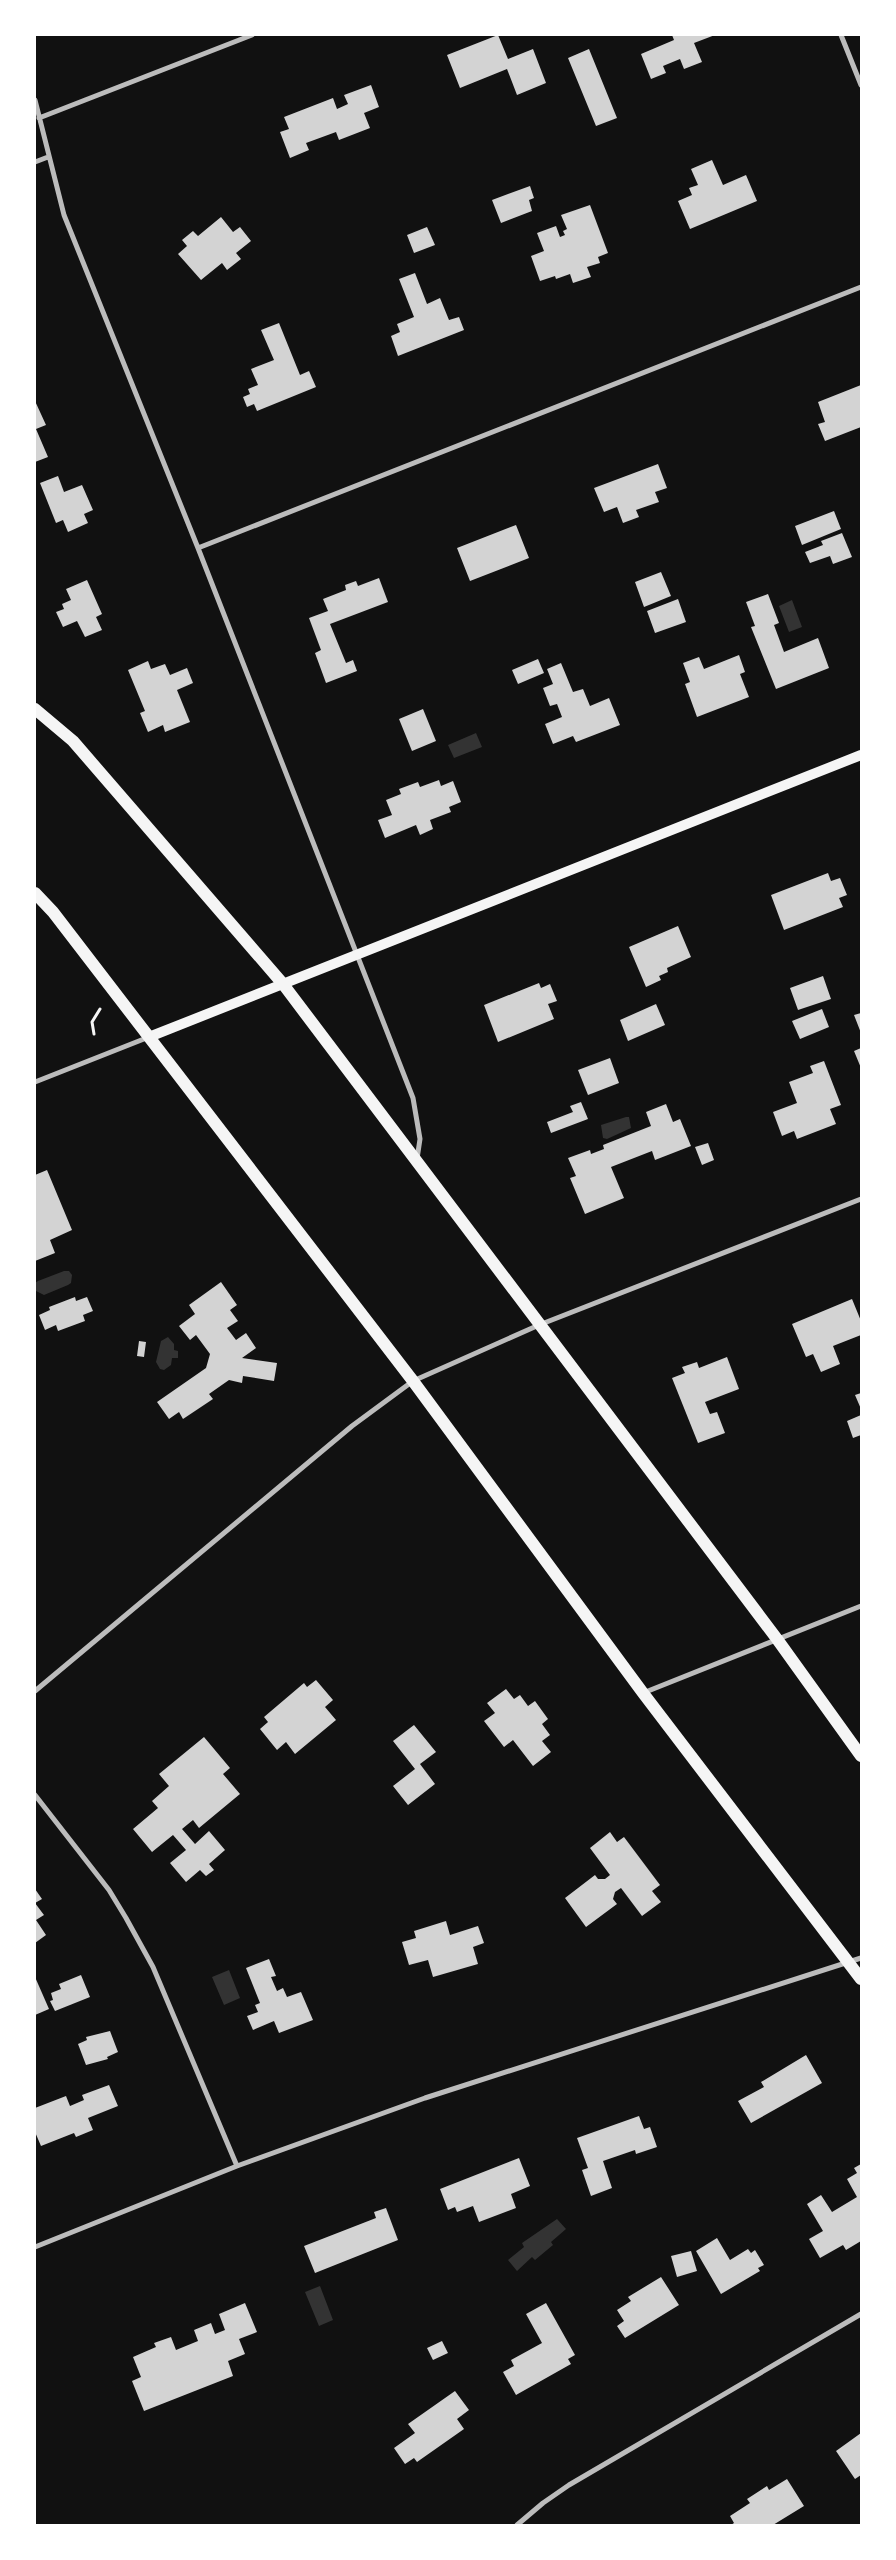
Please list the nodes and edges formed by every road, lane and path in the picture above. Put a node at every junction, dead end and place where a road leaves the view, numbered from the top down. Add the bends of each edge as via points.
1 (252, 35) edge
2 (841, 35) edge
3 (861, 85) edge
4 (35, 100) edge
5 (39, 118) junction
6 (48, 157) junction
7 (35, 162) edge
8 (861, 288) edge
9 (198, 548) junction
10 (35, 709) edge
11 (861, 755) edge
12 (35, 894) edge
13 (357, 954) junction
14 (283, 984) junction
15 (100, 1008) dead end
16 (94, 1034) dead end
17 (149, 1036) junction
18 (35, 1082) edge
19 (417, 1162) junction
20 (861, 1199) edge
21 (539, 1325) junction
22 (413, 1381) junction
23 (861, 1606) edge
24 (777, 1639) junction
25 (35, 1691) edge
26 (643, 1693) junction
27 (861, 1756) edge
28 (35, 1795) edge
29 (855, 1960) edge
30 (861, 1979) edge
31 (237, 2166) junction
32 (35, 2247) edge
33 (861, 2314) edge
34 (517, 2525) edge

1 - 5 street
2 - 3 street
4 - 5 street
5 - 6 street
6 - 7 street
6 - 9 street via 64,216
8 - 9 street
9 - 13 street
10 - 14 main road via 73,741
11 - 13 main road
12 - 17 main road via 54,912
13 - 14 main road
13 - 19 street via 413,1098 420,1138
14 - 17 main road
14 - 19 main road
15 - 16 path via 92,1022
17 - 18 street
17 - 22 main road
19 - 21 main road
20 - 21 street
21 - 22 street
21 - 24 main road
22 - 25 street via 352,1426
22 - 26 main road
23 - 24 street
24 - 26 street
24 - 27 main road
26 - 29 main road
28 - 31 street via 109,1890 126,1918 152,1968
29 - 30 main road
29 - 31 street via 425,2098
31 - 32 street
33 - 34 street via 569,2485

